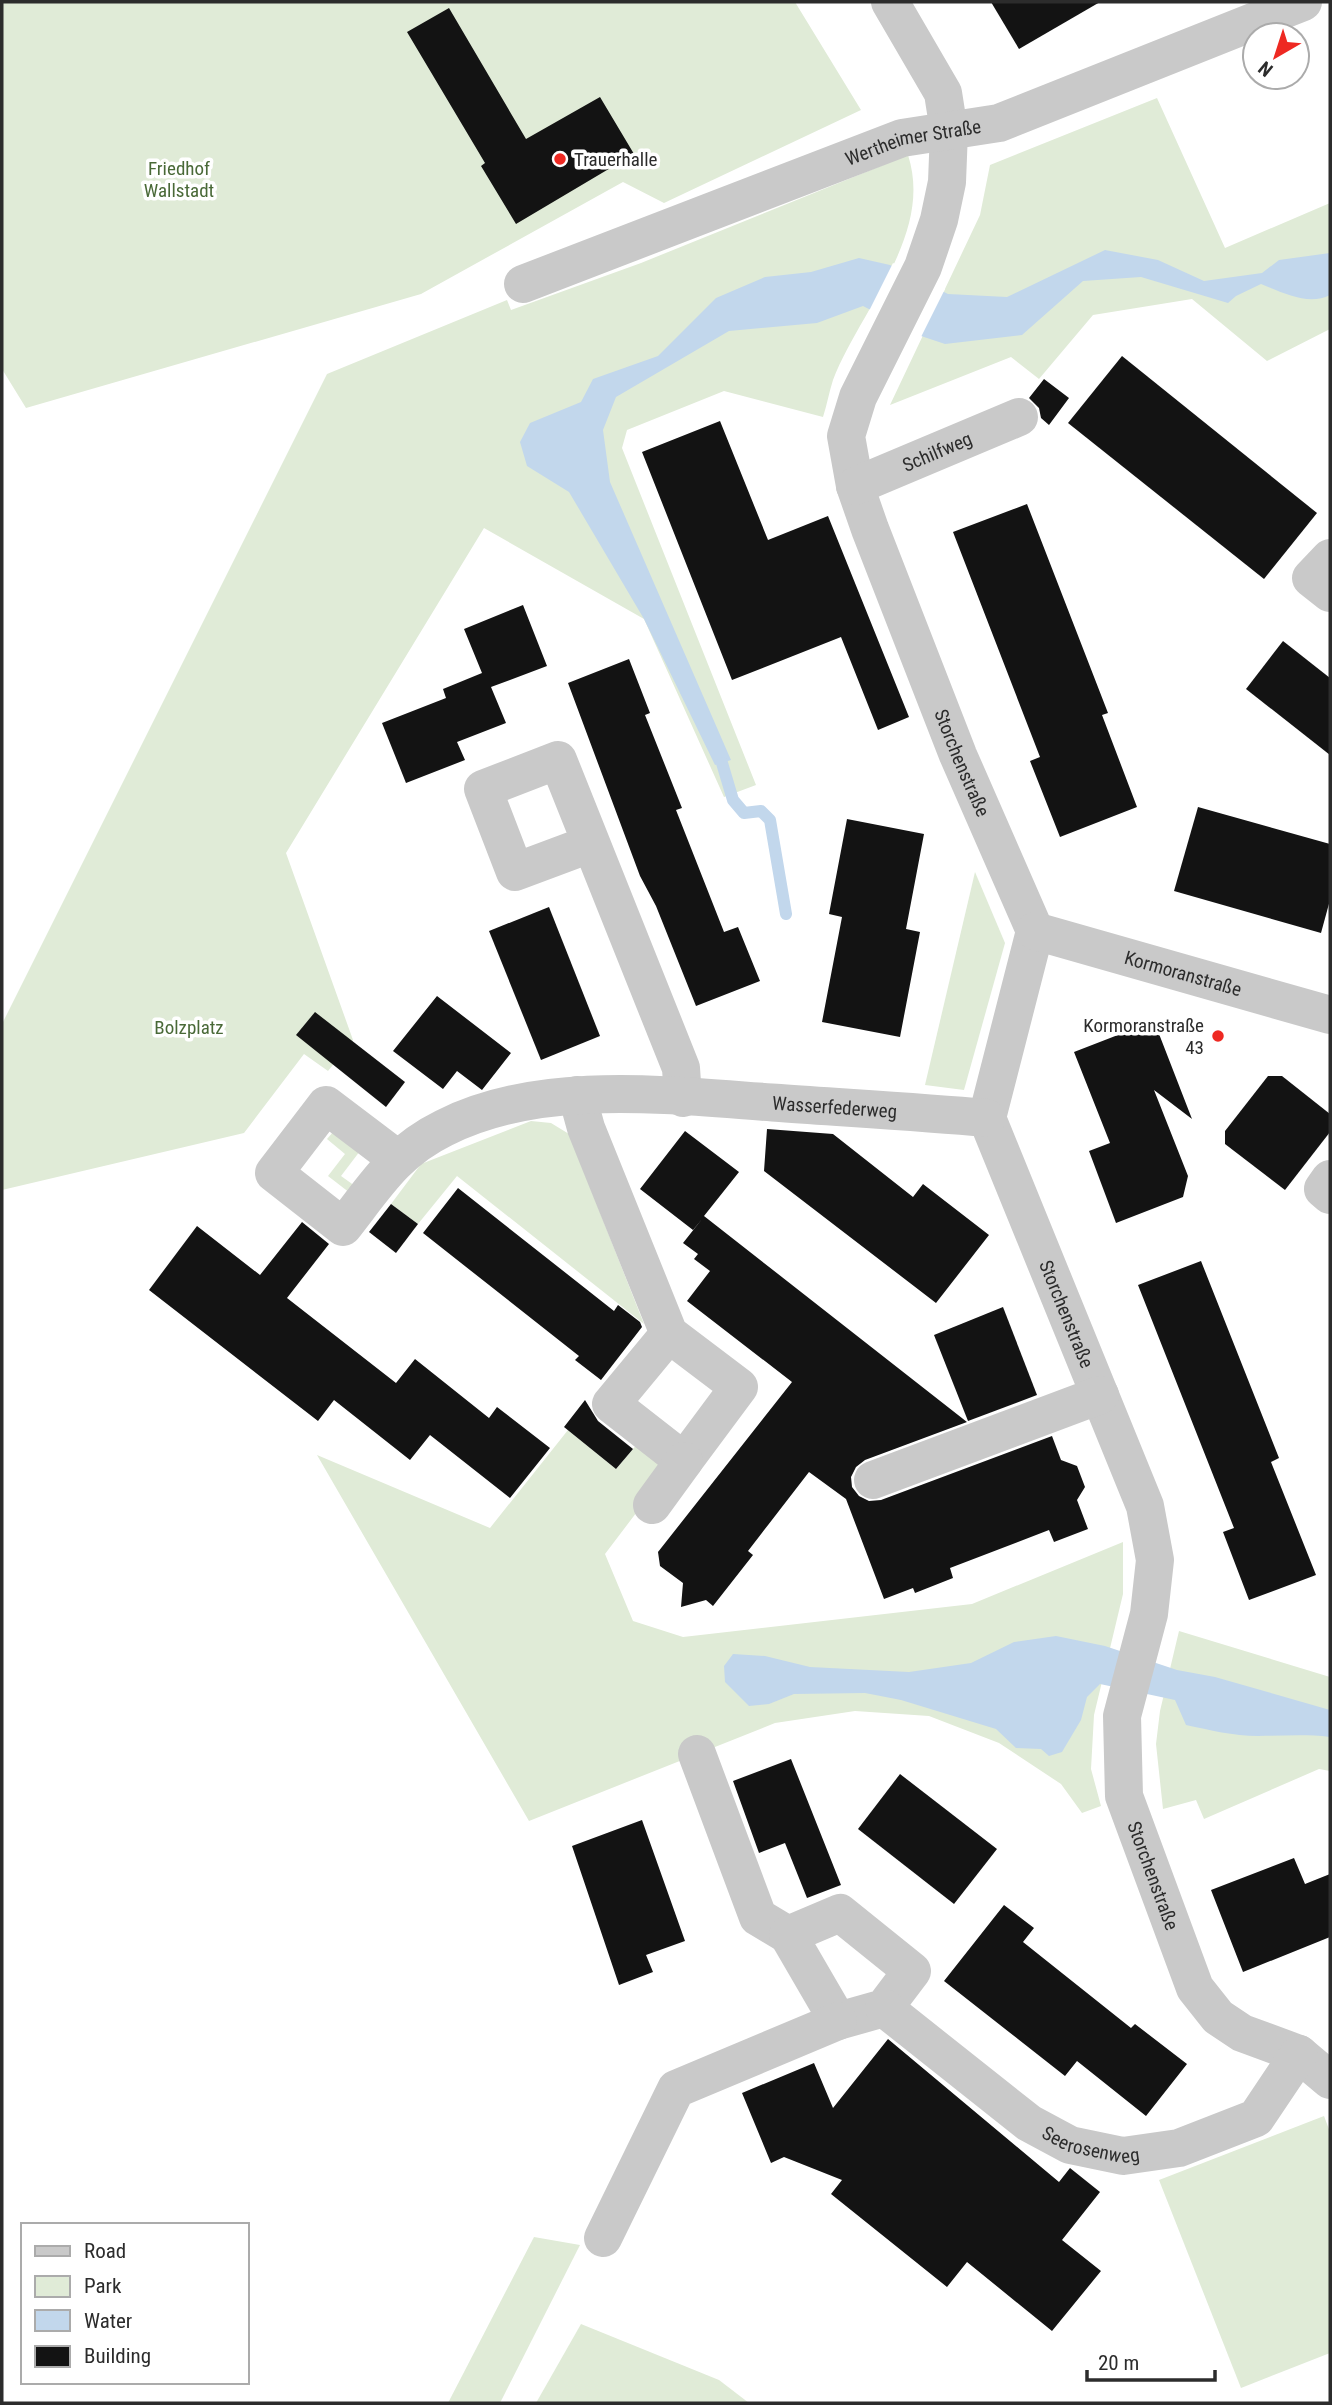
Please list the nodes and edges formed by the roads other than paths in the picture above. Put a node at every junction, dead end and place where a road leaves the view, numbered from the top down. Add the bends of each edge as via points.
1 (890, 2) edge
2 (1303, 2) edge
3 (949, 131) junction
4 (523, 284) dead end
5 (1019, 417) dead end
6 (855, 486) junction
7 (1330, 558) edge
8 (1330, 593) edge
9 (590, 844) dead end
10 (1035, 931) junction
11 (1330, 1015) edge
12 (577, 1095) junction
13 (683, 1098) junction
14 (987, 1118) junction
15 (396, 1158) dead end
16 (669, 1334) junction
17 (1100, 1395) junction
18 (684, 1461) junction
19 (873, 1480) dead end
20 (652, 1505) dead end
21 (697, 1754) dead end
22 (788, 1935) junction
23 (884, 2008) junction
24 (838, 2021) junction
25 (1299, 2054) junction
26 (1330, 2080) edge
27 (603, 2238) dead end

1 - 3 street, Storchenstraße via 943,93
2 - 3 street, Wertheimer Straße via 999,123
3 - 4 street, Wertheimer Straße via 902,138
3 - 6 street, Storchenstraße via 947,182 939,220 923,267 858,397 846,436
5 - 6 street, Schilfweg
6 - 10 street, Storchenstraße via 958,755
7 - 8 street via 1311,578
9 - 13 street via 681,1068
10 - 11 street, Kormoranstraße
10 - 14 street
12 - 13 street, Wasserfederweg
12 - 15 street, Wasserfederweg via 500,1107 444,1128
12 - 16 street
13 - 14 street, Wasserfederweg
14 - 17 street, Storchenstraße
16 - 18 street via 739,1387
16 - 18 street via 611,1404
17 - 19 street, Storchenstraße
17 - 25 street, Storchenstraße via 1144,1506 1155,1560 1144,1631 1122,1716 1124,1796 1195,1988 1218,2017 1242,2033
18 - 20 street
21 - 22 street via 758,1917
22 - 23 street via 840,1913 912,1971
22 - 24 street
23 - 24 street
23 - 25 street, Seerosenweg via 1029,2123 1070,2145 1124,2156 1179,2148 1256,2118
24 - 27 street via 676,2090
25 - 26 street, Storchenstraße

